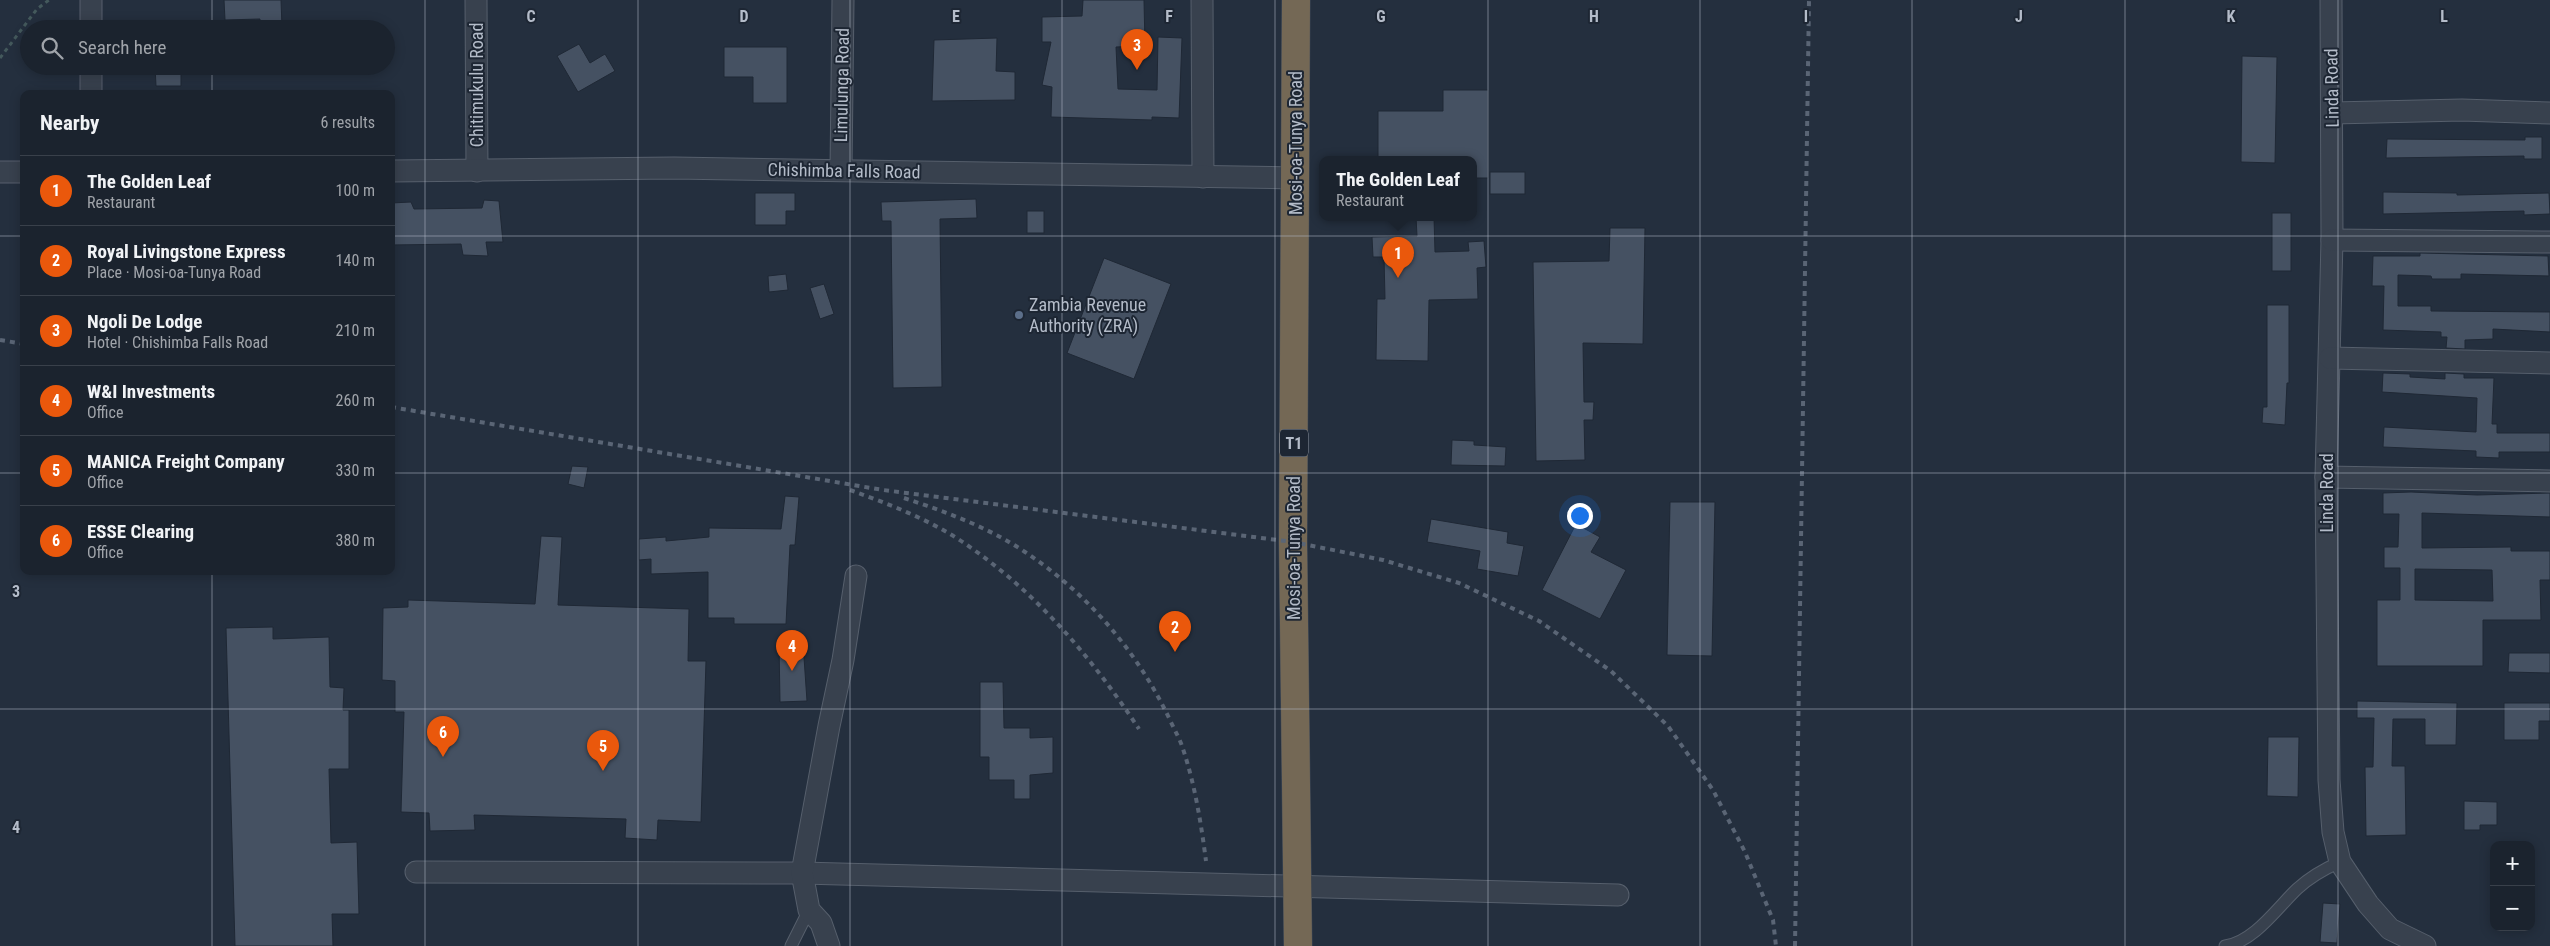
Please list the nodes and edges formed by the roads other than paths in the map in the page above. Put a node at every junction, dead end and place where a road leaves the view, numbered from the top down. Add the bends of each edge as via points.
1 (91, 0) edge
2 (476, 0) edge
3 (843, 0) edge
4 (1202, 0) edge
5 (1296, 0) edge
6 (2330, 0) edge
7 (91, 20) edge
8 (91, 75) edge
9 (91, 90) edge
10 (2550, 112) edge
11 (2333, 113) junction
12 (841, 170) junction
13 (395, 171) edge
14 (477, 171) junction
15 (0, 172) edge
16 (20, 172) edge
17 (1203, 177) junction
18 (1296, 178) junction
19 (2332, 240) junction
20 (2550, 242) edge
21 (2330, 358) junction
22 (2550, 363) edge
23 (2326, 477) junction
24 (2550, 481) edge
25 (856, 576) dead end
26 (2340, 862) junction
27 (416, 872) dead end
28 (802, 873) junction
29 (1298, 886) junction
30 (1618, 895) dead end
31 (809, 910) junction
32 (791, 946) edge
33 (830, 946) edge
34 (1298, 946) edge
35 (2225, 946) edge
36 (2425, 946) edge

1 - 7 street
2 - 14 street, Chitimukulu Road
3 - 12 street, Limulunga Road
4 - 17 street
5 - 18 highway, Mosi-oa-Tunya Road / T1
6 - 11 street, Linda Road
8 - 9 street
10 - 11 street
11 - 19 street, Linda Road
12 - 14 street, Chishimba Falls Road
12 - 17 street, Chishimba Falls Road
13 - 14 street, Chishimba Falls Road
15 - 16 street
17 - 18 street, Chishimba Falls Road
18 - 29 highway, Mosi-oa-Tunya Road / T1 via 1293,542
19 - 20 street
19 - 21 street, Linda Road
21 - 22 street
21 - 23 street, Linda Road
23 - 24 street
23 - 26 street, Linda Road via 2329,780 2333,832
25 - 28 street
26 - 35 lane via 2319,871 2259,927 2236,944
26 - 36 street, Linda Road via 2368,904 2390,929
27 - 28 street
28 - 29 street
28 - 31 street
29 - 30 street
29 - 34 highway, Mosi-oa-Tunya Road / T1
31 - 32 lane
31 - 33 street via 821,923

